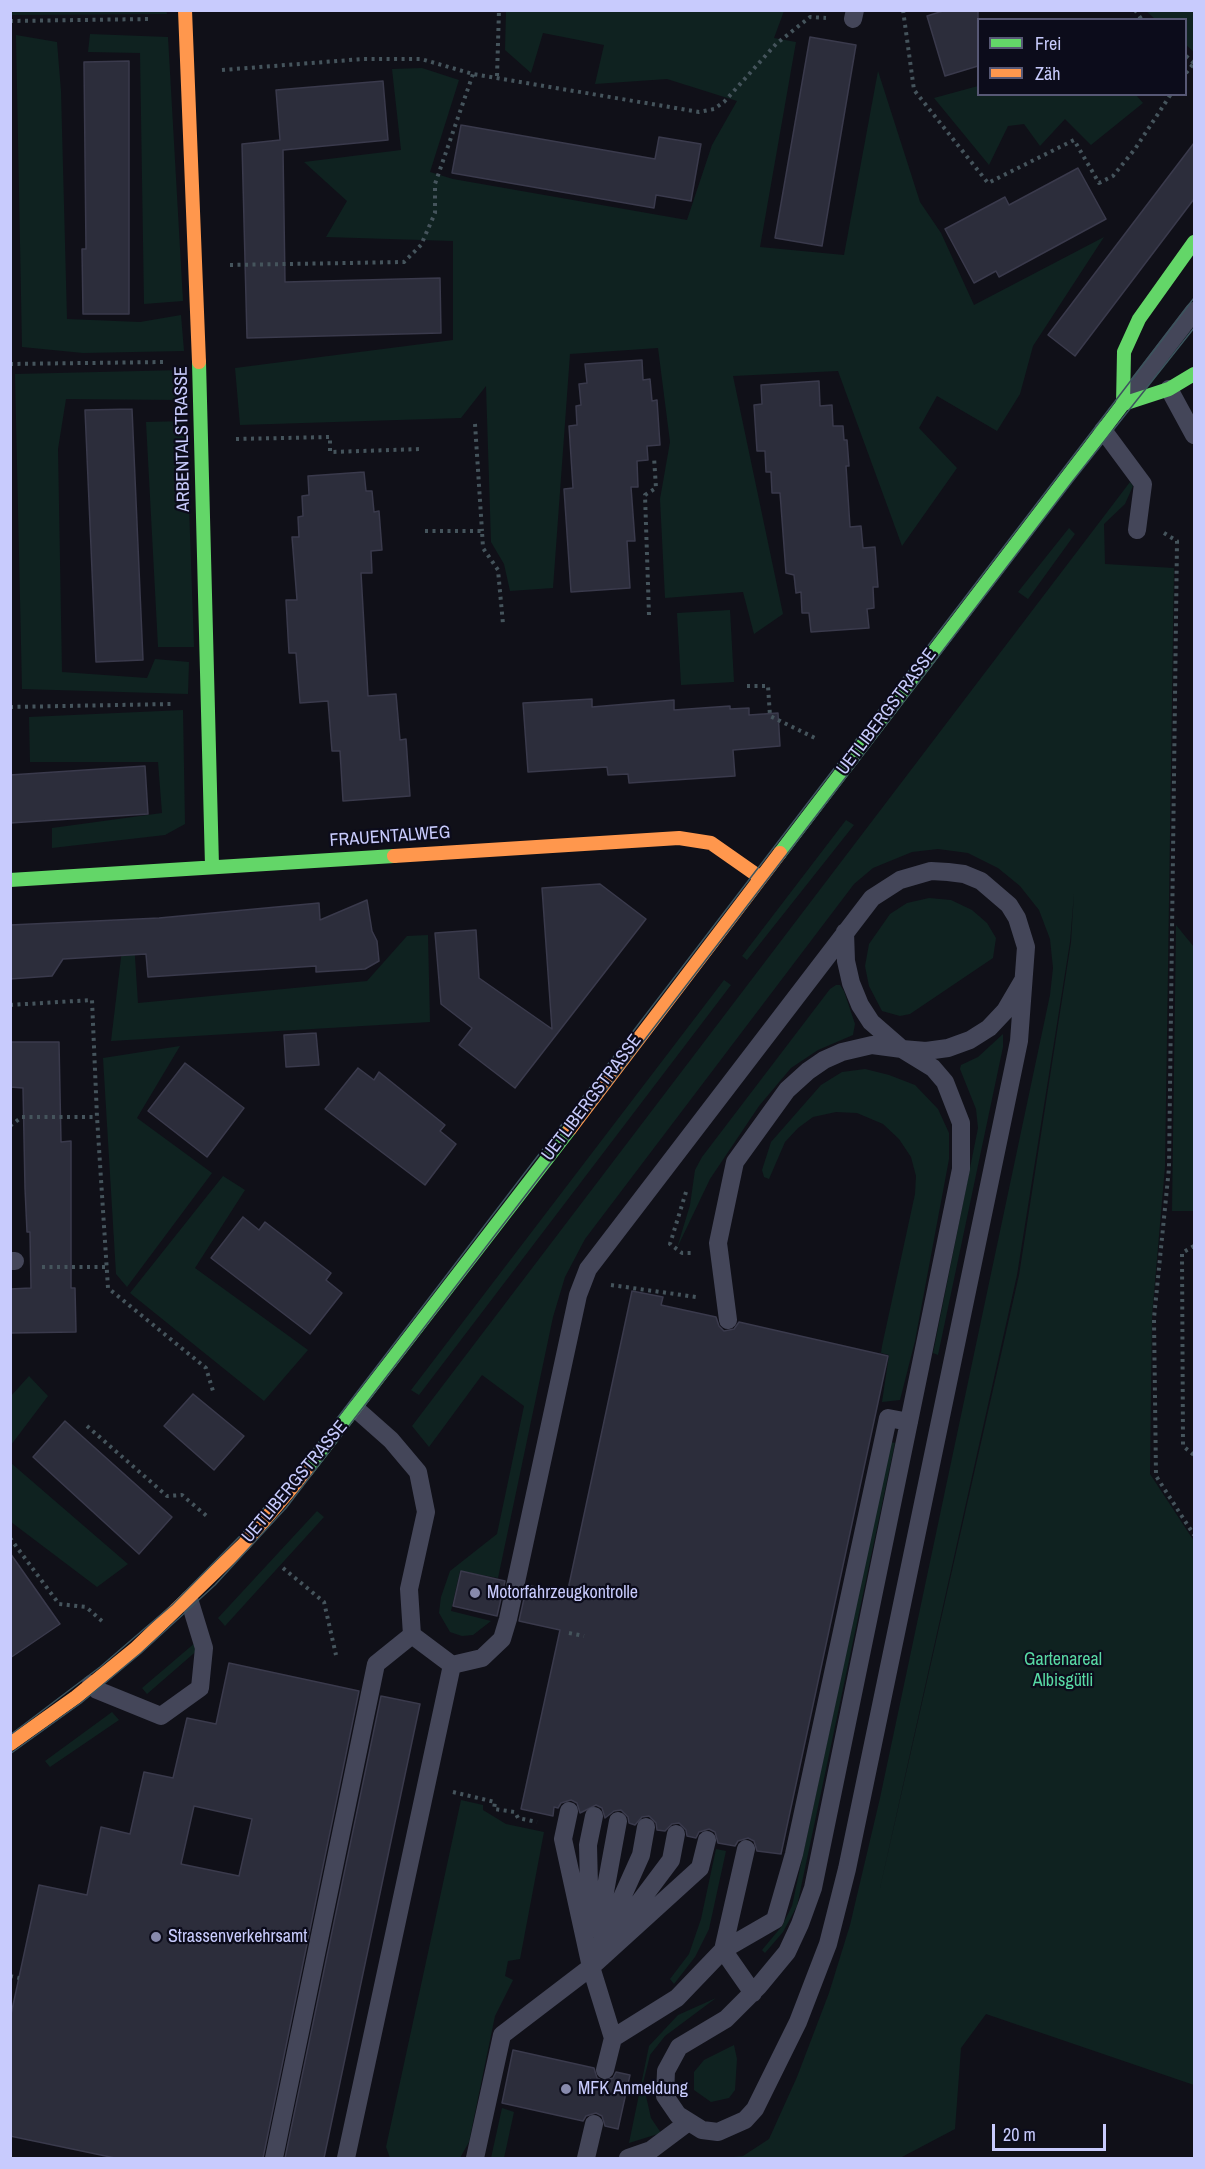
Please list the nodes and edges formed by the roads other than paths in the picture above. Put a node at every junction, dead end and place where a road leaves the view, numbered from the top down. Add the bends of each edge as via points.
1 (186, 14) edge
2 (1194, 242) edge
3 (1194, 310) edge
4 (1194, 374) edge
5 (1168, 389) junction
6 (1123, 404) junction
7 (1103, 430) junction
8 (1194, 435) edge
9 (1138, 523) road end
10 (212, 866) junction
11 (761, 878) junction
12 (10, 880) edge
13 (845, 932) junction
14 (1025, 977) junction
15 (902, 1049) junction
16 (728, 1320) dead end
17 (356, 1409) junction
18 (909, 1422) junction
19 (189, 1599) junction
20 (412, 1635) junction
21 (452, 1665) junction
22 (91, 1684) junction
23 (10, 1744) edge
24 (569, 1810) dead end
25 (594, 1816) dead end
26 (618, 1821) dead end
27 (646, 1827) dead end
28 (676, 1834) dead end
29 (706, 1840) dead end
30 (746, 1849) dead end
31 (723, 1950) junction
32 (591, 1967) junction
33 (753, 1993) junction
34 (613, 2038) junction
35 (605, 2070) dead end
36 (687, 2123) junction
37 (594, 2124) dead end
38 (274, 2158) edge
39 (346, 2158) edge
40 (475, 2158) edge
41 (586, 2158) edge
42 (628, 2158) edge

1 - 10 main road, ARBENTALSTRASSE
2 - 6 main road via 1139,318 1124,352
3 - 6 lane, UETLIBERGSTRASSE
4 - 5 main road
5 - 6 main road
5 - 8 lane
6 - 7 main road, UETLIBERGSTRASSE
7 - 9 lane via 1143,484
7 - 11 main road, UETLIBERGSTRASSE
10 - 11 main road, FRAUENTALWEG via 679,838 711,843
10 - 12 main road, FRAUENTALWEG
11 - 17 main road, UETLIBERGSTRASSE
13 - 14 lane via 872,897 900,880 932,871 964,874 996,891 1017,918 1026,947
13 - 15 lane via 846,961 860,1005 872,1022
13 - 21 lane via 588,1269 578,1295 502,1639 482,1658
14 - 15 lane via 1005,1011 970,1040 926,1051
14 - 36 lane via 1019,1041 994,1164 828,1944 798,2022 755,2109 745,2120 717,2132
15 - 16 lane via 872,1045 842,1052 808,1071 788,1090 735,1162 718,1243
15 - 18 lane via 933,1068 945,1082 961,1123 963,1146
17 - 19 main road, UETLIBERGSTRASSE via 279,1504
17 - 20 lane via 391,1440 418,1472 426,1512 409,1589
18 - 31 lane via 888,1418 794,1854 775,1920
18 - 33 lane via 813,1888 787,1952
19 - 22 main road, UETLIBERGSTRASSE
19 - 22 lane via 204,1648 200,1688 161,1716
20 - 21 lane
20 - 38 lane via 376,1664
21 - 39 lane
22 - 23 main road, UETLIBERGSTRASSE
24 - 32 lane via 563,1839
25 - 32 lane via 588,1845
26 - 32 lane
27 - 32 lane via 641,1855
28 - 32 lane via 671,1860
29 - 32 lane via 700,1868
30 - 31 lane
31 - 33 lane
31 - 34 lane via 676,1998
32 - 34 lane
32 - 40 lane via 502,2035
33 - 36 lane via 726,2019 679,2047 672,2058 666,2071 665,2096
34 - 35 lane
36 - 42 lane via 651,2150
37 - 41 lane

